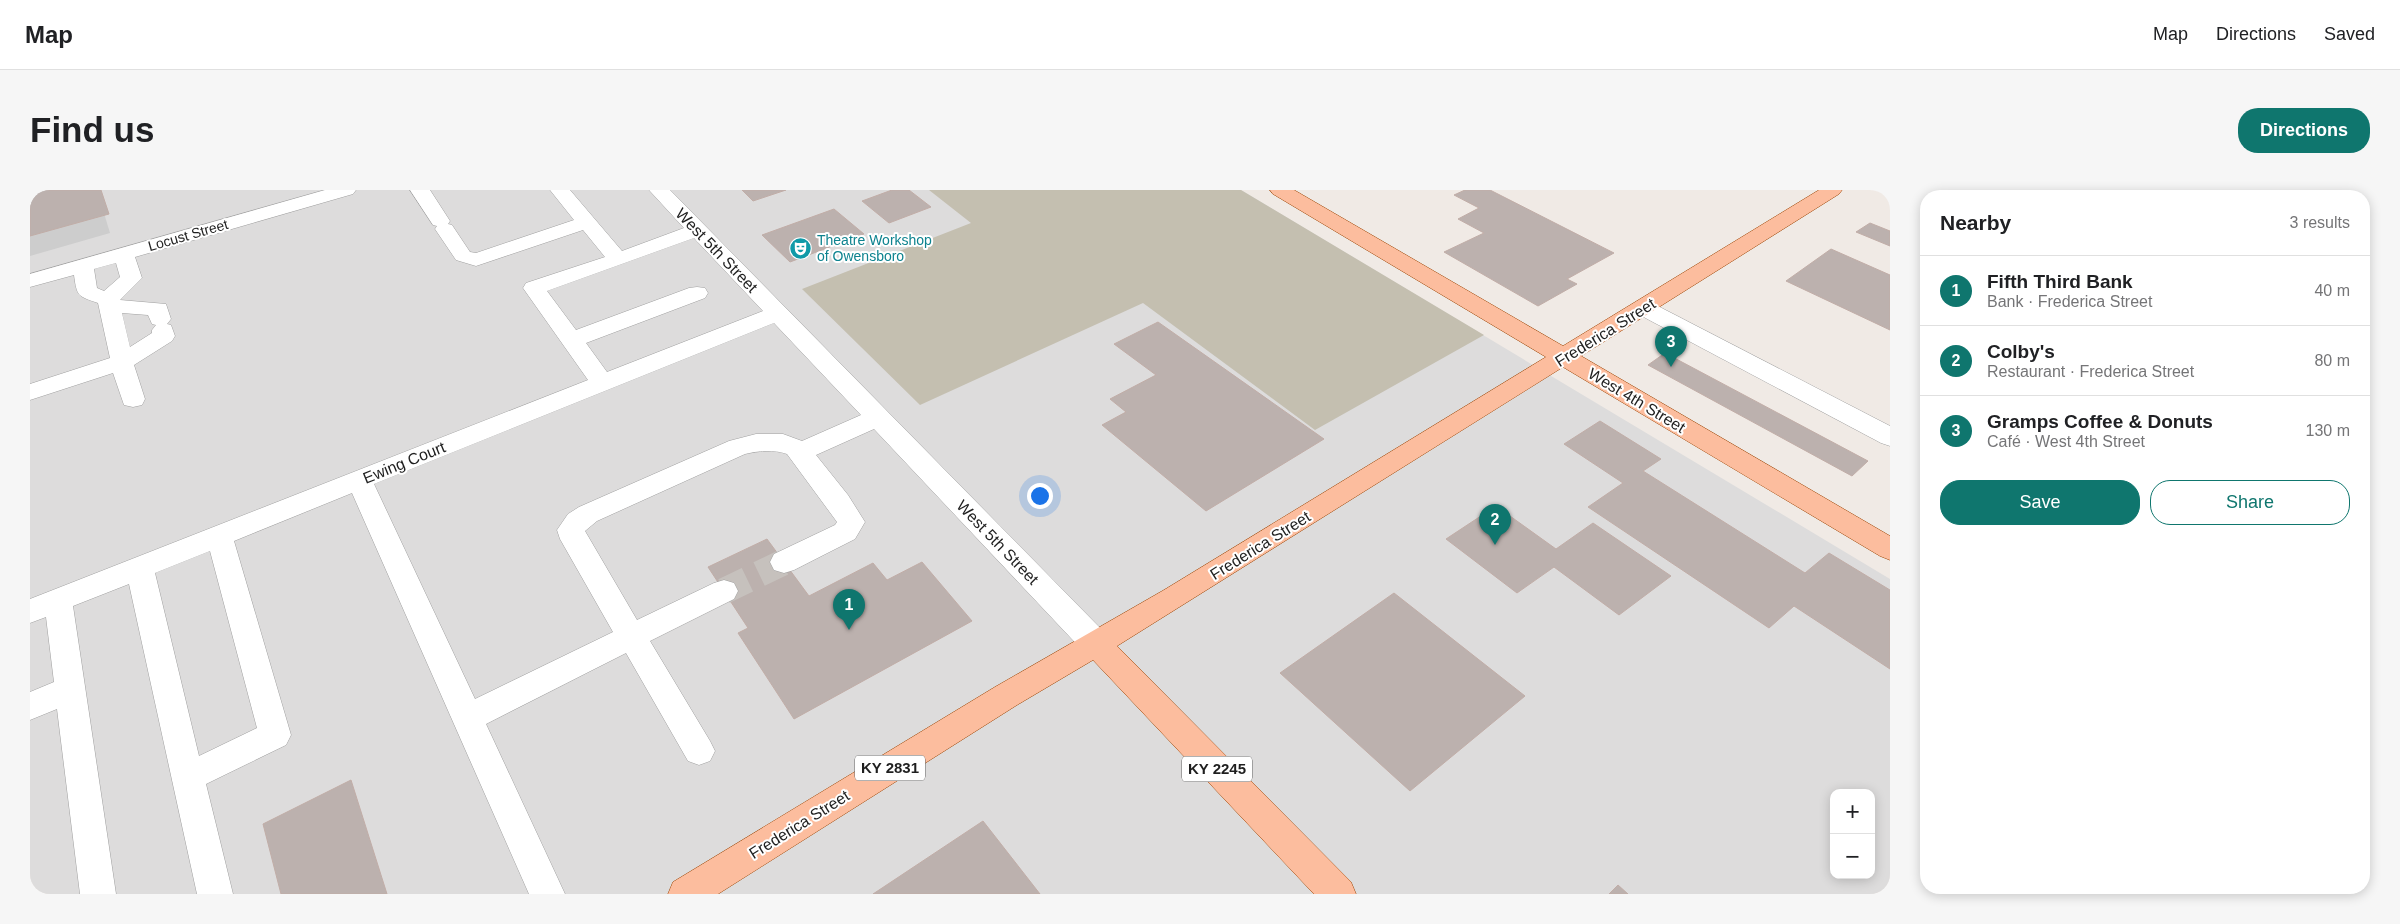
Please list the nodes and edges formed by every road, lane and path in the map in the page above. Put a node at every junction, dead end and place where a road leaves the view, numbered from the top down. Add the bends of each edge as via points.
1 (346, 190) edge
2 (420, 190) edge
3 (560, 190) edge
4 (659, 190) edge
5 (1280, 190) edge
6 (1832, 190) edge
7 (588, 222) junction
8 (698, 230) junction
9 (123, 254) junction
10 (618, 259) junction
11 (541, 262) junction
12 (83, 266) junction
13 (30, 281) edge
14 (697, 293) dead end
15 (109, 303) junction
16 (1644, 308) junction
17 (778, 313) junction
18 (572, 340) junction
19 (1564, 357) junction
20 (122, 362) junction
21 (602, 382) junction
22 (30, 392) edge
23 (133, 399) dead end
24 (878, 417) junction
25 (1890, 437) edge
26 (799, 452) junction
27 (359, 479) junction
28 (219, 535) junction
29 (1890, 549) edge
30 (784, 562) tunnel mouth
31 (140, 567) junction
32 (724, 591) tunnel mouth
33 (44, 606) edge
34 (632, 637) junction
35 (1096, 644) junction
36 (70, 689) junction
37 (30, 706) edge
38 (467, 718) junction
39 (699, 751) dead end
40 (188, 777) junction
41 (98, 894) edge
42 (215, 894) edge
43 (547, 894) edge
44 (686, 894) edge
45 (1338, 894) edge

1 - 9 street, Locust Street
2 - 11 street via 462,256 476,260
3 - 7 street
4 - 8 street, West 5th Street
5 - 19 main road, West 4th Street
6 - 16 main road, Frederica Street
7 - 10 street
7 - 11 street
8 - 10 street
8 - 17 street, West 5th Street
9 - 12 street, Locust Street
9 - 15 street via 131,278
10 - 11 street
11 - 18 street via 534,288
12 - 13 street, Locust Street
12 - 15 street via 87,292
14 - 18 street
15 - 20 street
15 - 20 street via 158,309 162,324 164,336
16 - 19 main road, Frederica Street
16 - 25 street
17 - 21 street, Ewing Court
17 - 24 street, West 5th Street
18 - 21 street
19 - 29 main road, West 4th Street
19 - 35 main road, Frederica Street
20 - 22 street
20 - 23 street
21 - 27 street, Ewing Court
24 - 26 street
24 - 35 street, West 5th Street
26 - 30 street via 852,522 845,532
26 - 34 street via 783,443 738,447 578,521 571,530 574,539
27 - 28 street, Ewing Court
27 - 38 street
28 - 31 street, Ewing Court
28 - 40 street via 275,735
31 - 33 street, Ewing Court
31 - 40 street
32 - 34 street
33 - 36 street
34 - 38 street
34 - 39 street
35 - 44 main road, Frederica Street / KY 2831
35 - 45 main road, West 5th Street / KY 2245
36 - 37 street
36 - 41 street
38 - 43 street
40 - 42 street

